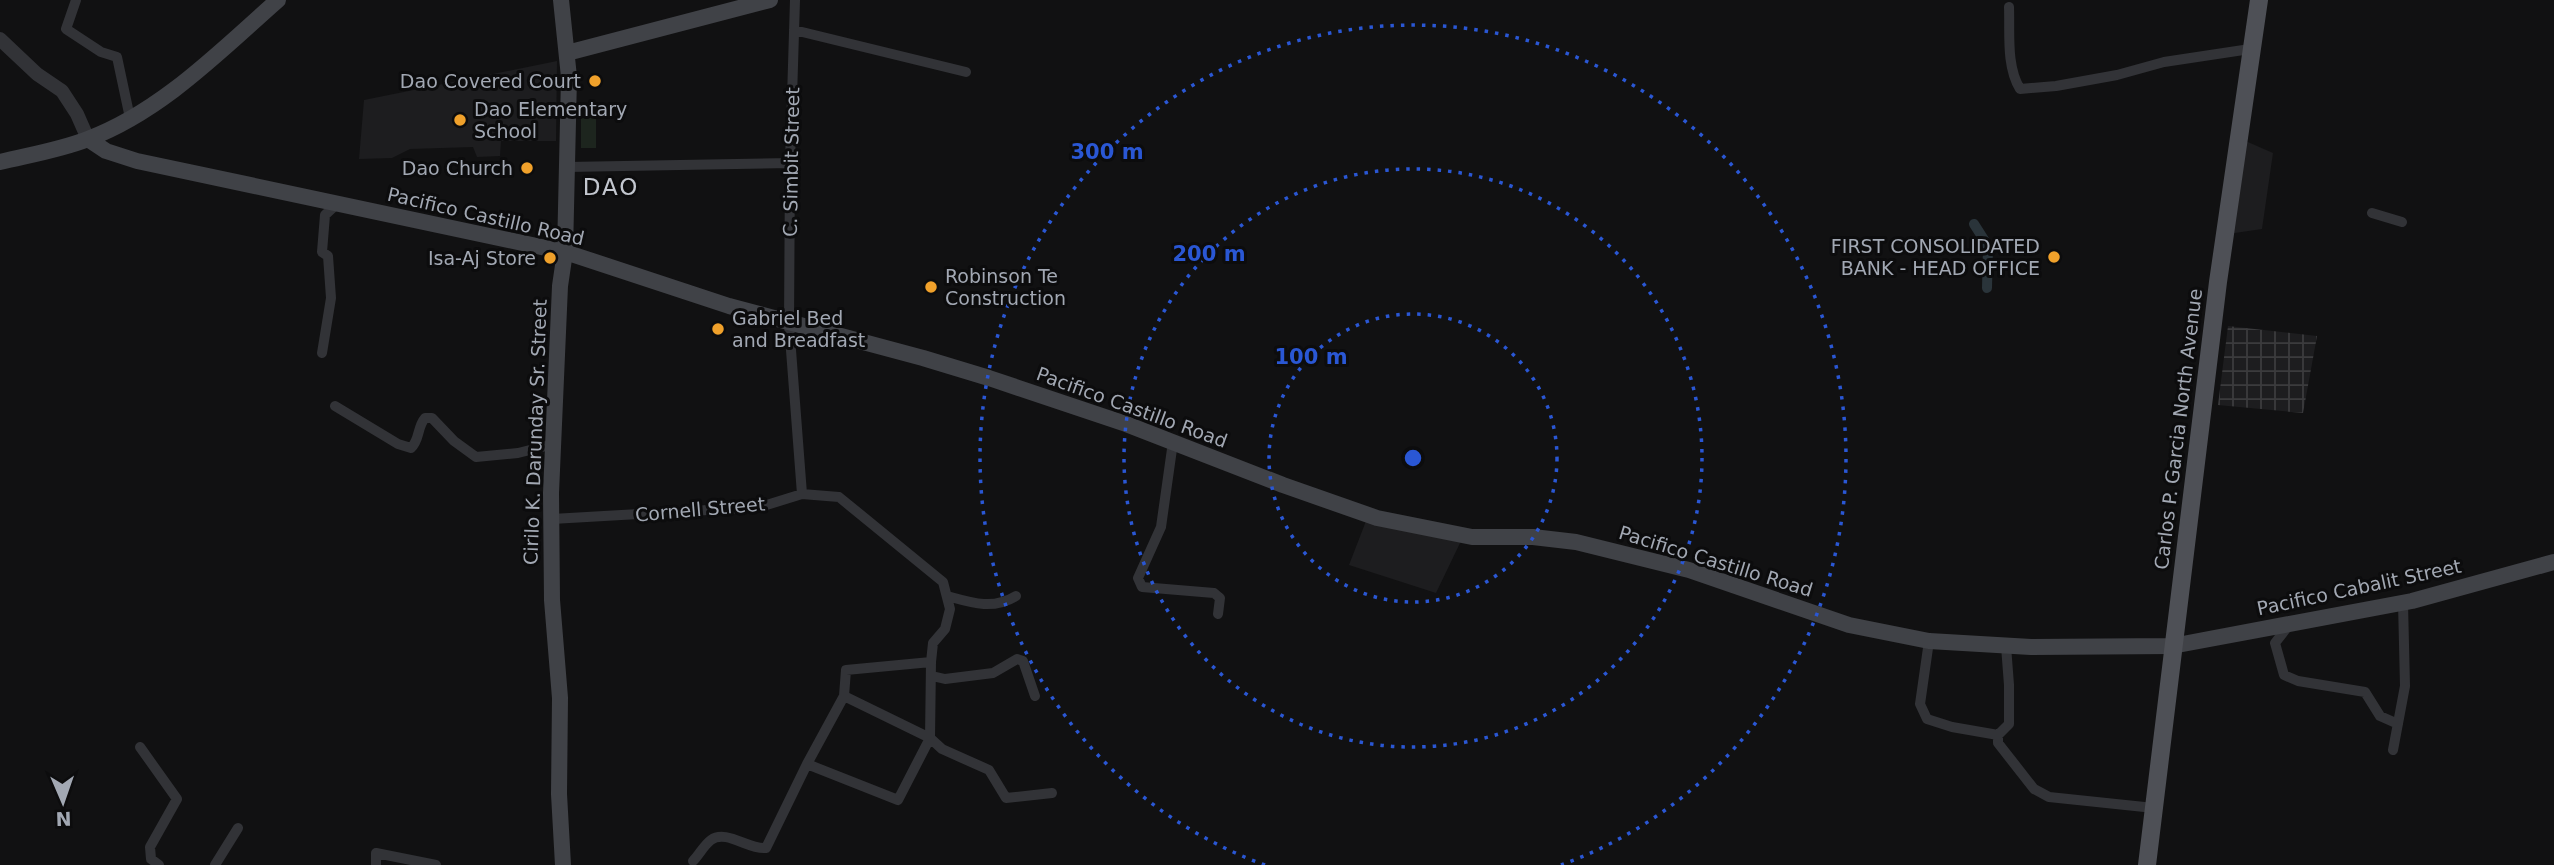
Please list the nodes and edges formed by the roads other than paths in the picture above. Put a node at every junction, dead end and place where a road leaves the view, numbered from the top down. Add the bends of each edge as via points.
1 (76, 0) edge
2 (278, 0) edge
3 (561, 0) edge
4 (771, 0) edge
5 (795, 0) edge
6 (2259, 0) edge
7 (2008, 7) dead end
8 (794, 30) junction
9 (0, 39) edge
10 (2250, 49) junction
11 (566, 53) junction
12 (967, 72) dead end
13 (130, 118) junction
14 (88, 139) junction
15 (0, 162) edge
16 (790, 163) junction
17 (567, 167) junction
18 (339, 202) junction
19 (2372, 213) dead end
20 (2402, 222) dead end
21 (565, 252) junction
22 (789, 324) junction
23 (322, 352) dead end
24 (335, 406) dead end
25 (1173, 442) junction
26 (554, 444) junction
27 (802, 494) junction
28 (552, 519) junction
29 (2554, 562) edge
30 (947, 596) junction
31 (1016, 596) dead end
32 (2403, 603) junction
33 (1217, 614) dead end
34 (2289, 625) junction
35 (1929, 641) junction
36 (2006, 646) junction
37 (2172, 646) junction
38 (931, 662) junction
39 (932, 676) junction
40 (844, 696) junction
41 (1035, 696) dead end
42 (2398, 724) junction
43 (1998, 735) junction
44 (930, 738) junction
45 (140, 747) dead end
46 (2393, 750) dead end
47 (807, 764) junction
48 (1052, 793) dead end
49 (2154, 808) junction
50 (238, 828) dead end
51 (693, 861) dead end
52 (159, 865) edge
53 (215, 865) edge
54 (376, 865) edge
55 (436, 865) edge
56 (564, 865) edge
57 (2147, 865) edge

1 - 13 street via 66,29 117,57
2 - 13 main road via 170,92
3 - 11 main road, Cirilo K. Darunday Sr. Street
4 - 11 main road
5 - 8 street, C. Simbit Street
6 - 10 main road, Carlos P. Garcia North Avenue
7 - 10 street via 2011,59 2020,89
8 - 12 street
8 - 16 street, C. Simbit Street
9 - 14 street via 62,91
10 - 37 main road, Carlos P. Garcia North Avenue
11 - 17 main road, Cirilo K. Darunday Sr. Street
13 - 14 main road
14 - 15 main road
14 - 18 main road, Pacifico Castillo Road via 106,151 137,161
16 - 17 street
16 - 22 street, C. Simbit Street
17 - 21 main road, Cirilo K. Darunday Sr. Street
18 - 21 main road, Pacifico Castillo Road
18 - 23 street via 325,215 322,252 328,256 331,298
19 - 20 street
21 - 22 main road, Pacifico Castillo Road
21 - 26 main road, Cirilo K. Darunday Sr. Street
22 - 25 main road, Pacifico Castillo Road via 937,362
22 - 27 street
24 - 26 street via 411,448 425,418 432,418 476,457
25 - 33 street via 1161,527 1138,578 1142,587 1214,593 1220,598
25 - 35 main road, Pacifico Castillo Road via 1400,524 1472,537 1576,542 1689,570 1849,625
26 - 28 main road, Cirilo K. Darunday Sr. Street
27 - 28 street, Cornell Street via 760,507
27 - 30 street via 839,497 943,582
28 - 56 main road, Cirilo K. Darunday Sr. Street
29 - 32 main road, Pacifico Cabalit Street
30 - 31 street via 975,605 1002,604
30 - 38 street via 950,609 945,629 933,643
32 - 34 main road, Pacifico Cabalit Street
32 - 42 street via 2405,686
34 - 37 main road, Pacifico Cabalit Street
34 - 42 street via 2275,643 2284,675 2365,692 2380,716
35 - 36 main road, Pacifico Castillo Road
35 - 43 street via 1920,704 1927,719
36 - 37 main road, Pacifico Castillo Road
36 - 43 street via 2008,723
37 - 49 main road, Carlos P. Garcia North Avenue
38 - 39 street
38 - 40 street via 846,670
39 - 41 street via 945,679 993,673 1017,659 1023,661
39 - 44 street
40 - 44 street
40 - 47 street
42 - 46 street
43 - 49 street via 1998,743 2034,789 2049,797
44 - 47 street via 898,800
44 - 48 street via 942,749 989,771 1006,798
45 - 52 street via 177,799 150,847 150,859
47 - 51 street via 766,848 722,836 713,838
49 - 57 main road, Carlos P. Garcia North Avenue
50 - 53 street
54 - 55 street via 376,853

